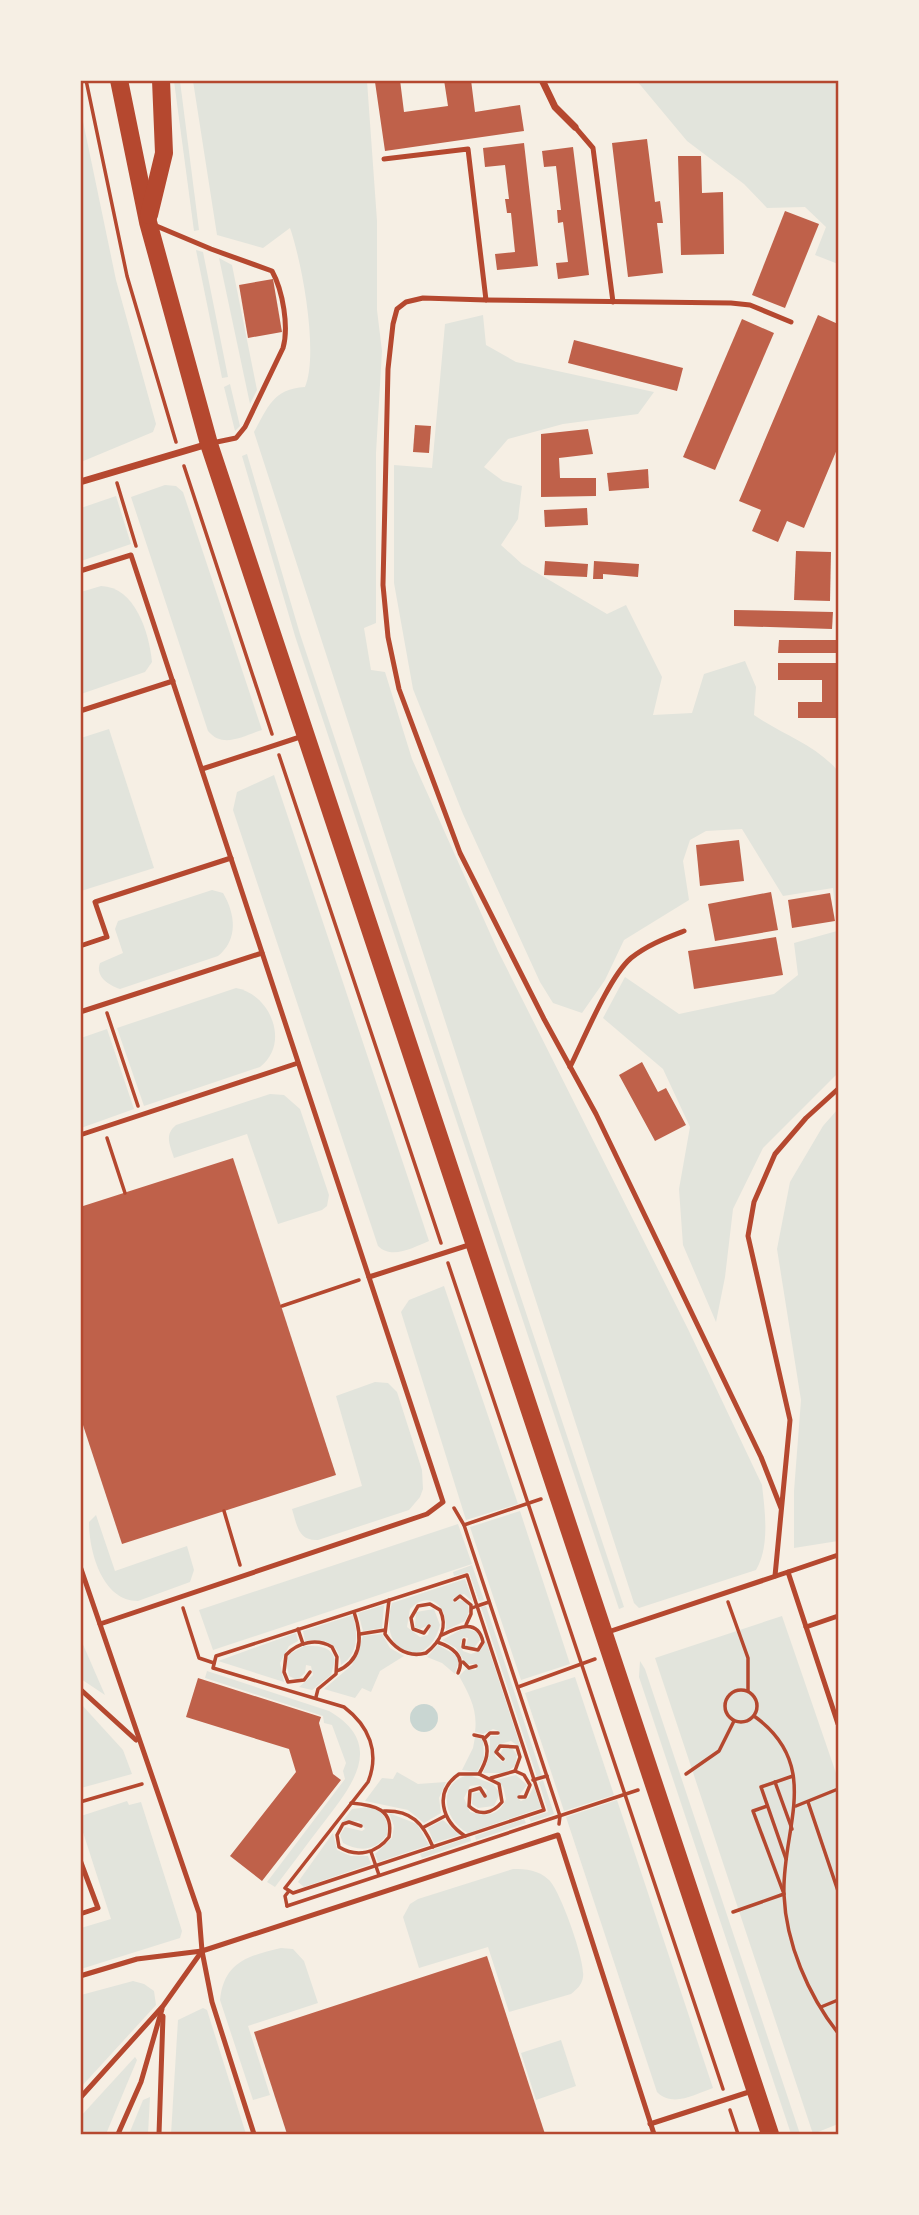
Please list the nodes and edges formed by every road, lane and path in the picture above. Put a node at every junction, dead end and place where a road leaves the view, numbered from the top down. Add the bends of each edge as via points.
1 (86, 80) edge
2 (120, 80) edge
3 (161, 80) edge
4 (542, 80) edge
5 (575, 127) joint
6 (384, 159) dead end
7 (148, 222) junction
8 (486, 300) junction
9 (613, 302) junction
10 (791, 322) dead end
11 (209, 444) junction
12 (180, 453) junction
13 (113, 471) junction
14 (80, 482) edge
15 (131, 555) junction
16 (80, 571) edge
17 (173, 681) junction
18 (80, 711) edge
19 (306, 735) junction
20 (276, 745) junction
21 (202, 769) junction
22 (231, 858) junction
23 (684, 930) dead end
24 (80, 946) edge
25 (262, 953) junction
26 (104, 1004) junction
27 (80, 1012) edge
28 (298, 1063) junction
29 (570, 1067) junction
30 (838, 1089) edge
31 (141, 1115) junction
32 (103, 1126) junction
33 (80, 1135) edge
34 (125, 1193) dead end
35 (473, 1244) junction
36 (444, 1253) junction
37 (369, 1277) junction
38 (282, 1306) dead end
39 (556, 1494) junction
40 (443, 1502) junction
41 (530, 1503) junction
42 (781, 1508) junction
43 (224, 1511) dead end
44 (464, 1525) junction
45 (838, 1555) edge
46 (80, 1566) edge
47 (788, 1572) junction
48 (243, 1573) junction
49 (775, 1576) junction
50 (725, 1593) junction
51 (179, 1595) junction
52 (389, 1600) junction
53 (455, 1600) dead end
54 (489, 1602) junction
55 (477, 1606) junction
56 (472, 1608) junction
57 (354, 1612) junction
58 (838, 1616) edge
59 (100, 1623) junction
60 (466, 1625) junction
61 (429, 1626) dead end
62 (806, 1627) junction
63 (298, 1629) junction
64 (385, 1630) junction
65 (360, 1634) junction
66 (602, 1634) junction
67 (440, 1636) junction
68 (484, 1636) junction
69 (464, 1640) dead end
70 (438, 1642) junction
71 (303, 1644) junction
72 (609, 1653) junction
73 (461, 1660) junction
74 (214, 1663) junction
75 (582, 1665) junction
76 (476, 1666) dead end
77 (337, 1671) junction
78 (310, 1672) dead end
79 (458, 1673) dead end
80 (518, 1687) junction
81 (80, 1689) edge
82 (748, 1691) junction
83 (316, 1697) junction
84 (754, 1716) junction
85 (734, 1721) junction
86 (838, 1724) edge
87 (498, 1733) dead end
88 (474, 1735) dead end
89 (484, 1739) junction
90 (139, 1742) junction
91 (522, 1750) junction
92 (503, 1759) dead end
93 (515, 1771) junction
94 (479, 1774) junction
95 (686, 1774) dead end
96 (547, 1776) junction
97 (793, 1776) junction
98 (489, 1778) junction
99 (535, 1780) junction
100 (152, 1781) junction
101 (529, 1782) junction
102 (775, 1782) junction
103 (653, 1785) junction
104 (838, 1789) edge
105 (627, 1794) junction
106 (485, 1796) dead end
107 (519, 1797) dead end
108 (80, 1802) edge
109 (808, 1802) junction
110 (351, 1803) junction
111 (767, 1806) junction
112 (796, 1806) junction
113 (384, 1811) junction
114 (444, 1816) junction
115 (526, 1816) junction
116 (560, 1816) junction
117 (335, 1824) junction
118 (361, 1825) dead end
119 (529, 1825) junction
120 (341, 1827) junction
121 (424, 1827) junction
122 (792, 1830) junction
123 (472, 1834) junction
124 (465, 1836) junction
125 (475, 1843) junction
126 (433, 1847) junction
127 (371, 1852) junction
128 (417, 1852) junction
129 (786, 1859) junction
130 (80, 1860) edge
131 (421, 1862) junction
132 (376, 1866) junction
133 (379, 1875) junction
134 (336, 1879) junction
135 (339, 1889) junction
136 (289, 1891) junction
137 (838, 1891) edge
138 (784, 1894) junction
139 (733, 1912) dead end
140 (80, 1914) edge
141 (202, 1951) junction
142 (80, 1976) edge
143 (838, 2000) edge
144 (163, 2006) junction
145 (821, 2007) junction
146 (838, 2033) edge
147 (755, 2090) junction
148 (80, 2098) edge
149 (726, 2099) junction
150 (650, 2124) junction
151 (118, 2134) edge
152 (159, 2134) edge
153 (254, 2134) edge
154 (653, 2134) edge
155 (738, 2134) edge
156 (770, 2134) edge

1 - 12 path via 127,276
2 - 7 main road
3 - 7 main road via 164,153
4 - 5 street via 555,107
5 - 9 lane via 593,148
6 - 8 lane via 468,149
7 - 11 main road
7 - 11 lane via 272,271 278,281 286,337 283,348 245,427 236,438
8 - 9 lane
8 - 29 lane via 423,298 397,309 388,369 384,499 388,637 399,689 460,852
9 - 10 lane via 750,304
11 - 12 street
11 - 19 main road
12 - 13 street
12 - 20 path
13 - 14 street
13 - 15 path via 137,544
15 - 16 lane
15 - 17 lane
17 - 18 lane
17 - 21 lane
19 - 20 lane
19 - 35 main road
20 - 21 lane
20 - 36 path
21 - 22 lane
22 - 24 lane via 95,902 107,937
22 - 25 lane
23 - 29 lane via 629,959
25 - 26 lane
25 - 28 lane
26 - 27 lane
26 - 31 path
28 - 31 lane
28 - 37 lane
29 - 42 lane via 744,1422
30 - 42 lane via 775,1154 754,1202 748,1236 790,1420
31 - 32 lane
32 - 33 lane
32 - 34 path
35 - 36 lane
35 - 39 main road
36 - 37 lane
36 - 41 path
37 - 38 path
37 - 40 lane
39 - 41 path
39 - 66 main road
40 - 44 path via 456,1509
40 - 48 lane via 427,1514
41 - 44 path
41 - 75 path
42 - 49 lane
43 - 48 path
44 - 54 path
45 - 47 lane
46 - 59 lane
47 - 49 lane
47 - 62 lane
48 - 51 lane
49 - 50 lane
50 - 66 lane
50 - 82 path via 748,1658
51 - 59 lane
51 - 74 path via 199,1658
52 - 55 path via 467,1575
52 - 57 path
52 - 64 path
53 - 56 path via 464,1597
54 - 55 path
54 - 80 path
55 - 56 path
55 - 68 path
56 - 60 path
57 - 63 path
57 - 65 path
58 - 62 lane
59 - 90 lane
60 - 67 path
60 - 68 path
61 - 67 path via 424,1633 412,1629 411,1618 418,1606 430,1604 440,1610
62 - 86 lane
63 - 71 path
63 - 74 path via 216,1656
64 - 65 path
64 - 70 path via 392,1645 410,1655 426,1653
65 - 77 path via 353,1659
66 - 72 main road
67 - 70 path
68 - 69 path via 474,1651 465,1650
68 - 91 path
70 - 73 path via 454,1650
71 - 77 path via 332,1647
71 - 78 path via 286,1655 284,1672 288,1682 294,1682 304,1680
72 - 75 path
72 - 103 main road
73 - 76 path via 469,1668
73 - 79 path
74 - 83 path via 213,1668
75 - 80 path
75 - 105 path
77 - 83 path
80 - 96 path
81 - 90 lane
82 - 84 path via 757,1702
82 - 85 path via 734,1691 725,1702
83 - 110 path via 344,1707 368,1732 373,1768
84 - 85 path via 749,1721
84 - 97 path via 776,1736
85 - 95 path via 719,1751
87 - 89 path via 490,1732
88 - 89 path
89 - 94 path via 486,1757
90 - 100 lane
91 - 92 path via 500,1746 496,1752
91 - 93 path
91 - 99 path
93 - 98 path
93 - 101 path
94 - 98 path
94 - 114 path via 459,1774 447,1785
96 - 99 path
96 - 116 path
97 - 102 path
97 - 112 path
98 - 106 path via 502,1790 499,1805 488,1813 469,1806 470,1791 480,1788
99 - 101 path
99 - 115 path via 544,1810
100 - 108 path
100 - 141 lane via 199,1913
101 - 107 path via 528,1793
102 - 111 path via 761,1787
102 - 122 path
103 - 105 path
103 - 147 main road
104 - 109 path
105 - 116 path
105 - 149 path
109 - 112 path
109 - 137 path
110 - 113 path
110 - 117 path
111 - 129 path
111 - 138 path via 753,1811
112 - 122 path
113 - 121 path via 408,1814
113 - 127 path via 390,1820 389,1837
114 - 121 path
114 - 124 path
115 - 119 path
115 - 123 path
116 - 119 path
117 - 120 path
117 - 136 path via 285,1888
118 - 120 path via 349,1822
119 - 125 path
120 - 127 path via 339,1847 348,1852
121 - 126 path
122 - 129 path
123 - 124 path
123 - 125 path
124 - 126 path
125 - 131 path
126 - 128 path
127 - 132 path
128 - 131 path
128 - 132 path
129 - 138 path
130 - 140 lane via 97,1908
131 - 133 path
132 - 133 path
132 - 134 path
133 - 135 path
134 - 135 path
134 - 136 path via 293,1894
135 - 136 path via 287,1906
138 - 139 path
138 - 145 path via 788,1930
141 - 142 lane via 137,1959
141 - 144 lane
141 - 150 lane via 558,1835
141 - 153 lane via 212,2002
143 - 145 path
144 - 148 lane
144 - 151 lane via 141,2082
144 - 152 lane
145 - 146 path
147 - 149 lane
147 - 156 main road
149 - 150 lane
149 - 155 path
150 - 154 lane

